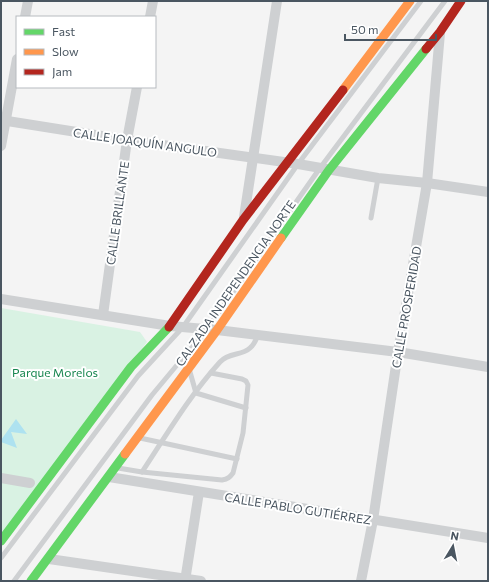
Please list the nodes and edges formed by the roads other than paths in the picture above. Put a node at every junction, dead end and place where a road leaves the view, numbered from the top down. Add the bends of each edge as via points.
1 (28, 1) edge
2 (153, 1) edge
3 (277, 1) edge
4 (410, 1) edge
5 (421, 1) edge
6 (445, 1) edge
7 (461, 1) edge
8 (25, 16) edge
9 (150, 16) edge
10 (440, 32) junction
11 (16, 63) edge
12 (137, 88) edge
13 (3, 120) edge
14 (127, 140) junction
15 (1, 146) edge
16 (253, 158) junction
17 (293, 163) junction
18 (325, 169) junction
19 (378, 178) junction
20 (427, 183) junction
21 (488, 192) edge
22 (371, 218) dead end
23 (244, 220) junction
24 (1, 299) edge
25 (103, 315) junction
26 (170, 326) junction
27 (183, 327) junction
28 (207, 329) junction
29 (218, 330) junction
30 (258, 335) junction
31 (398, 352) junction
32 (488, 366) edge
33 (189, 369) junction
34 (211, 373) junction
35 (196, 393) junction
36 (246, 408) junction
37 (138, 438) junction
38 (161, 444) junction
39 (237, 459) junction
40 (116, 468) junction
41 (142, 472) junction
42 (109, 476) junction
43 (1, 478) edge
44 (30, 483) dead end
45 (199, 492) junction
46 (373, 520) junction
47 (488, 538) edge
48 (1, 542) edge
49 (1, 558) edge
50 (48, 559) junction
51 (185, 580) edge
52 (14, 581) edge
53 (31, 581) edge
54 (201, 581) edge
55 (361, 581) edge

1 - 8 street
2 - 9 street
3 - 16 street
4 - 17 main road
5 - 17 lane
6 - 18 lane
7 - 10 main road, CALZADA INDEPENDENCIA NORTE
10 - 18 main road, CALZADA INDEPENDENCIA NORTE
10 - 20 street, CALLE PROSPERIDAD
11 - 13 street
12 - 14 street, CALLE BRILLANTE
13 - 14 street, CALLE JOAQUÍN ANGULO
13 - 15 street
14 - 16 street, CALLE JOAQUÍN ANGULO
14 - 25 street, CALLE BRILLANTE
16 - 17 street, CALLE JOAQUÍN ANGULO
16 - 23 street
17 - 18 street, CALLE JOAQUÍN ANGULO
17 - 23 main road
17 - 27 lane
18 - 19 street, CALLE JOAQUÍN ANGULO
18 - 28 lane
18 - 29 main road, CALZADA INDEPENDENCIA NORTE
19 - 20 street, CALLE JOAQUÍN ANGULO
19 - 22 lane
20 - 21 street, CALLE JOAQUÍN ANGULO
20 - 31 street, CALLE PROSPERIDAD
23 - 26 main road
24 - 25 street
25 - 26 street
26 - 27 street
26 - 48 main road via 131,367
27 - 28 street
27 - 49 lane via 138,376
28 - 29 street
28 - 52 lane via 152,395
29 - 30 street
29 - 33 main road, CALZADA INDEPENDENCIA NORTE
30 - 31 street
30 - 34 lane via 249,349 225,357
31 - 32 street
31 - 46 street, CALLE PROSPERIDAD
33 - 35 lane
33 - 37 main road, CALZADA INDEPENDENCIA NORTE
34 - 35 lane
34 - 36 lane via 246,381 249,390
35 - 36 lane
35 - 38 lane via 175,420
36 - 39 lane
37 - 38 lane
37 - 40 main road, CALZADA INDEPENDENCIA NORTE
38 - 39 lane
38 - 41 lane
39 - 41 lane via 233,473 222,480
40 - 41 lane
40 - 42 main road, CALZADA INDEPENDENCIA NORTE
42 - 45 street, CALLE PABLO GUTIÉRREZ
42 - 50 main road, CALZADA INDEPENDENCIA NORTE
43 - 44 street
45 - 46 street, CALLE PABLO GUTIÉRREZ
45 - 51 street
46 - 47 street, CALLE PABLO GUTIÉRREZ
46 - 55 street, CALLE PROSPERIDAD
50 - 51 street
50 - 53 main road, CALZADA INDEPENDENCIA NORTE
51 - 54 street

